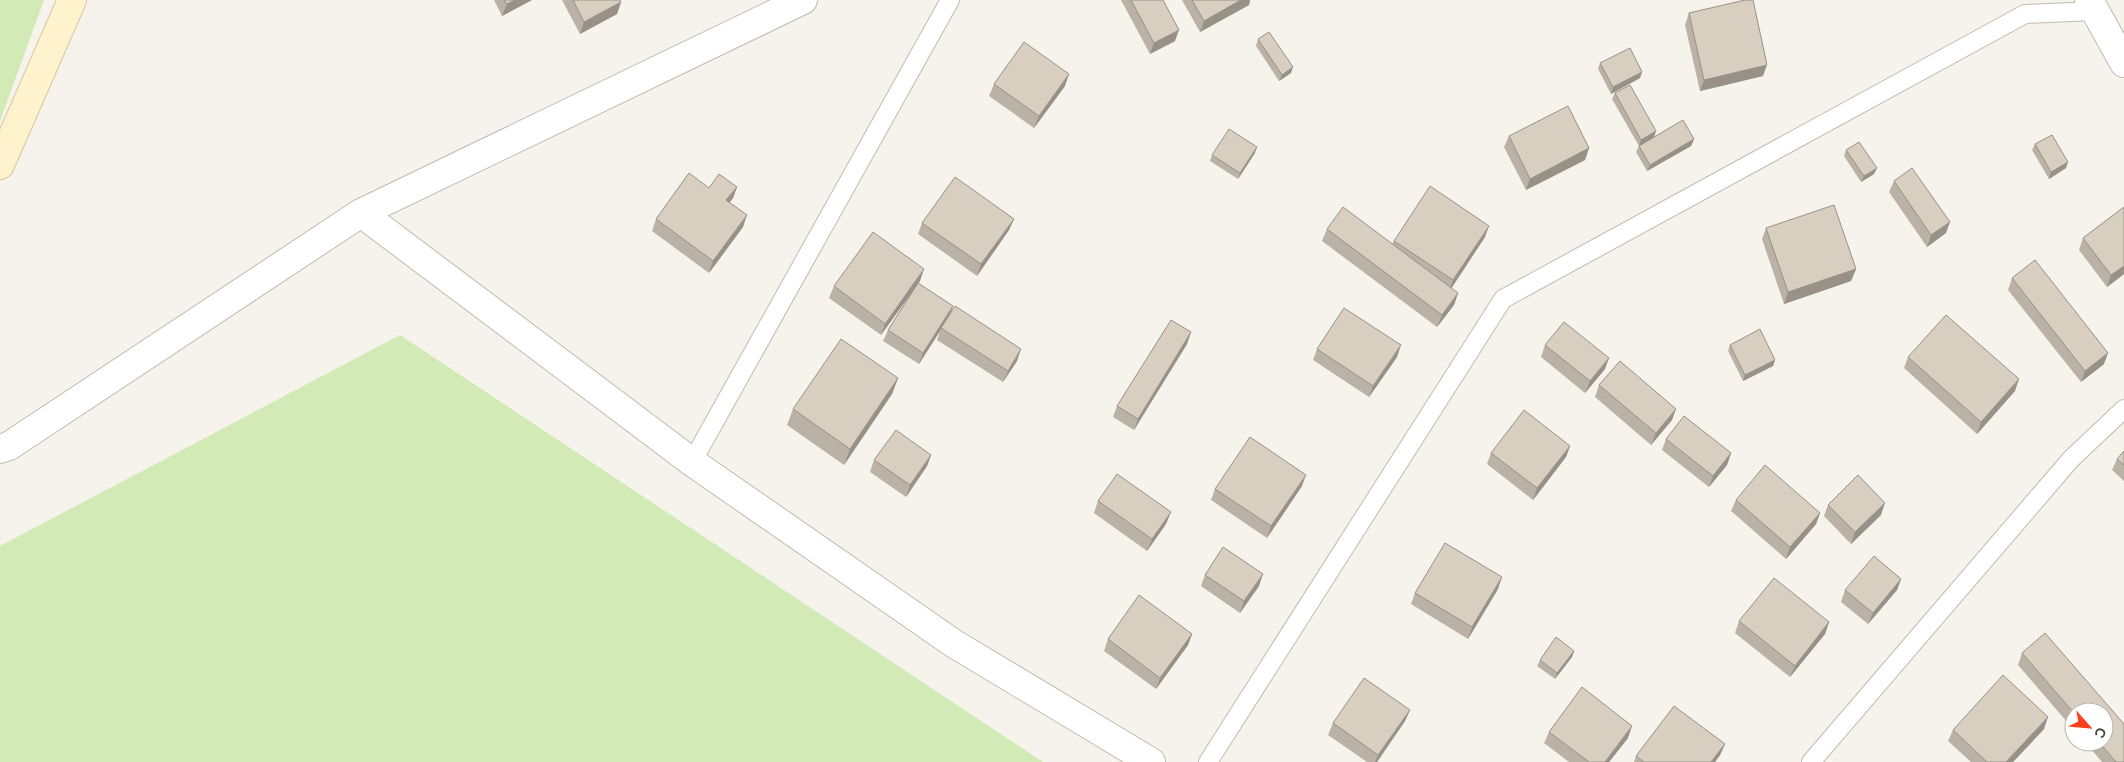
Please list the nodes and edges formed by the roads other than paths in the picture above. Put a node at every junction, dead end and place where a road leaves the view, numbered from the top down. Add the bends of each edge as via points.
1 (72, 0) edge
2 (803, 0) edge
3 (950, 0) edge
4 (2092, 6) edge
5 (2124, 63) edge
6 (0, 166) edge
7 (361, 214) junction
8 (2124, 409) edge
9 (0, 449) edge
10 (692, 462) junction
11 (1151, 762) edge
12 (1208, 762) edge
13 (1811, 762) edge

1 - 6 street
2 - 7 street
3 - 10 lane
4 - 5 street
4 - 12 lane via 2025,14 1503,299
7 - 9 street
7 - 10 street
8 - 13 lane via 2071,459
10 - 11 street via 953,643

